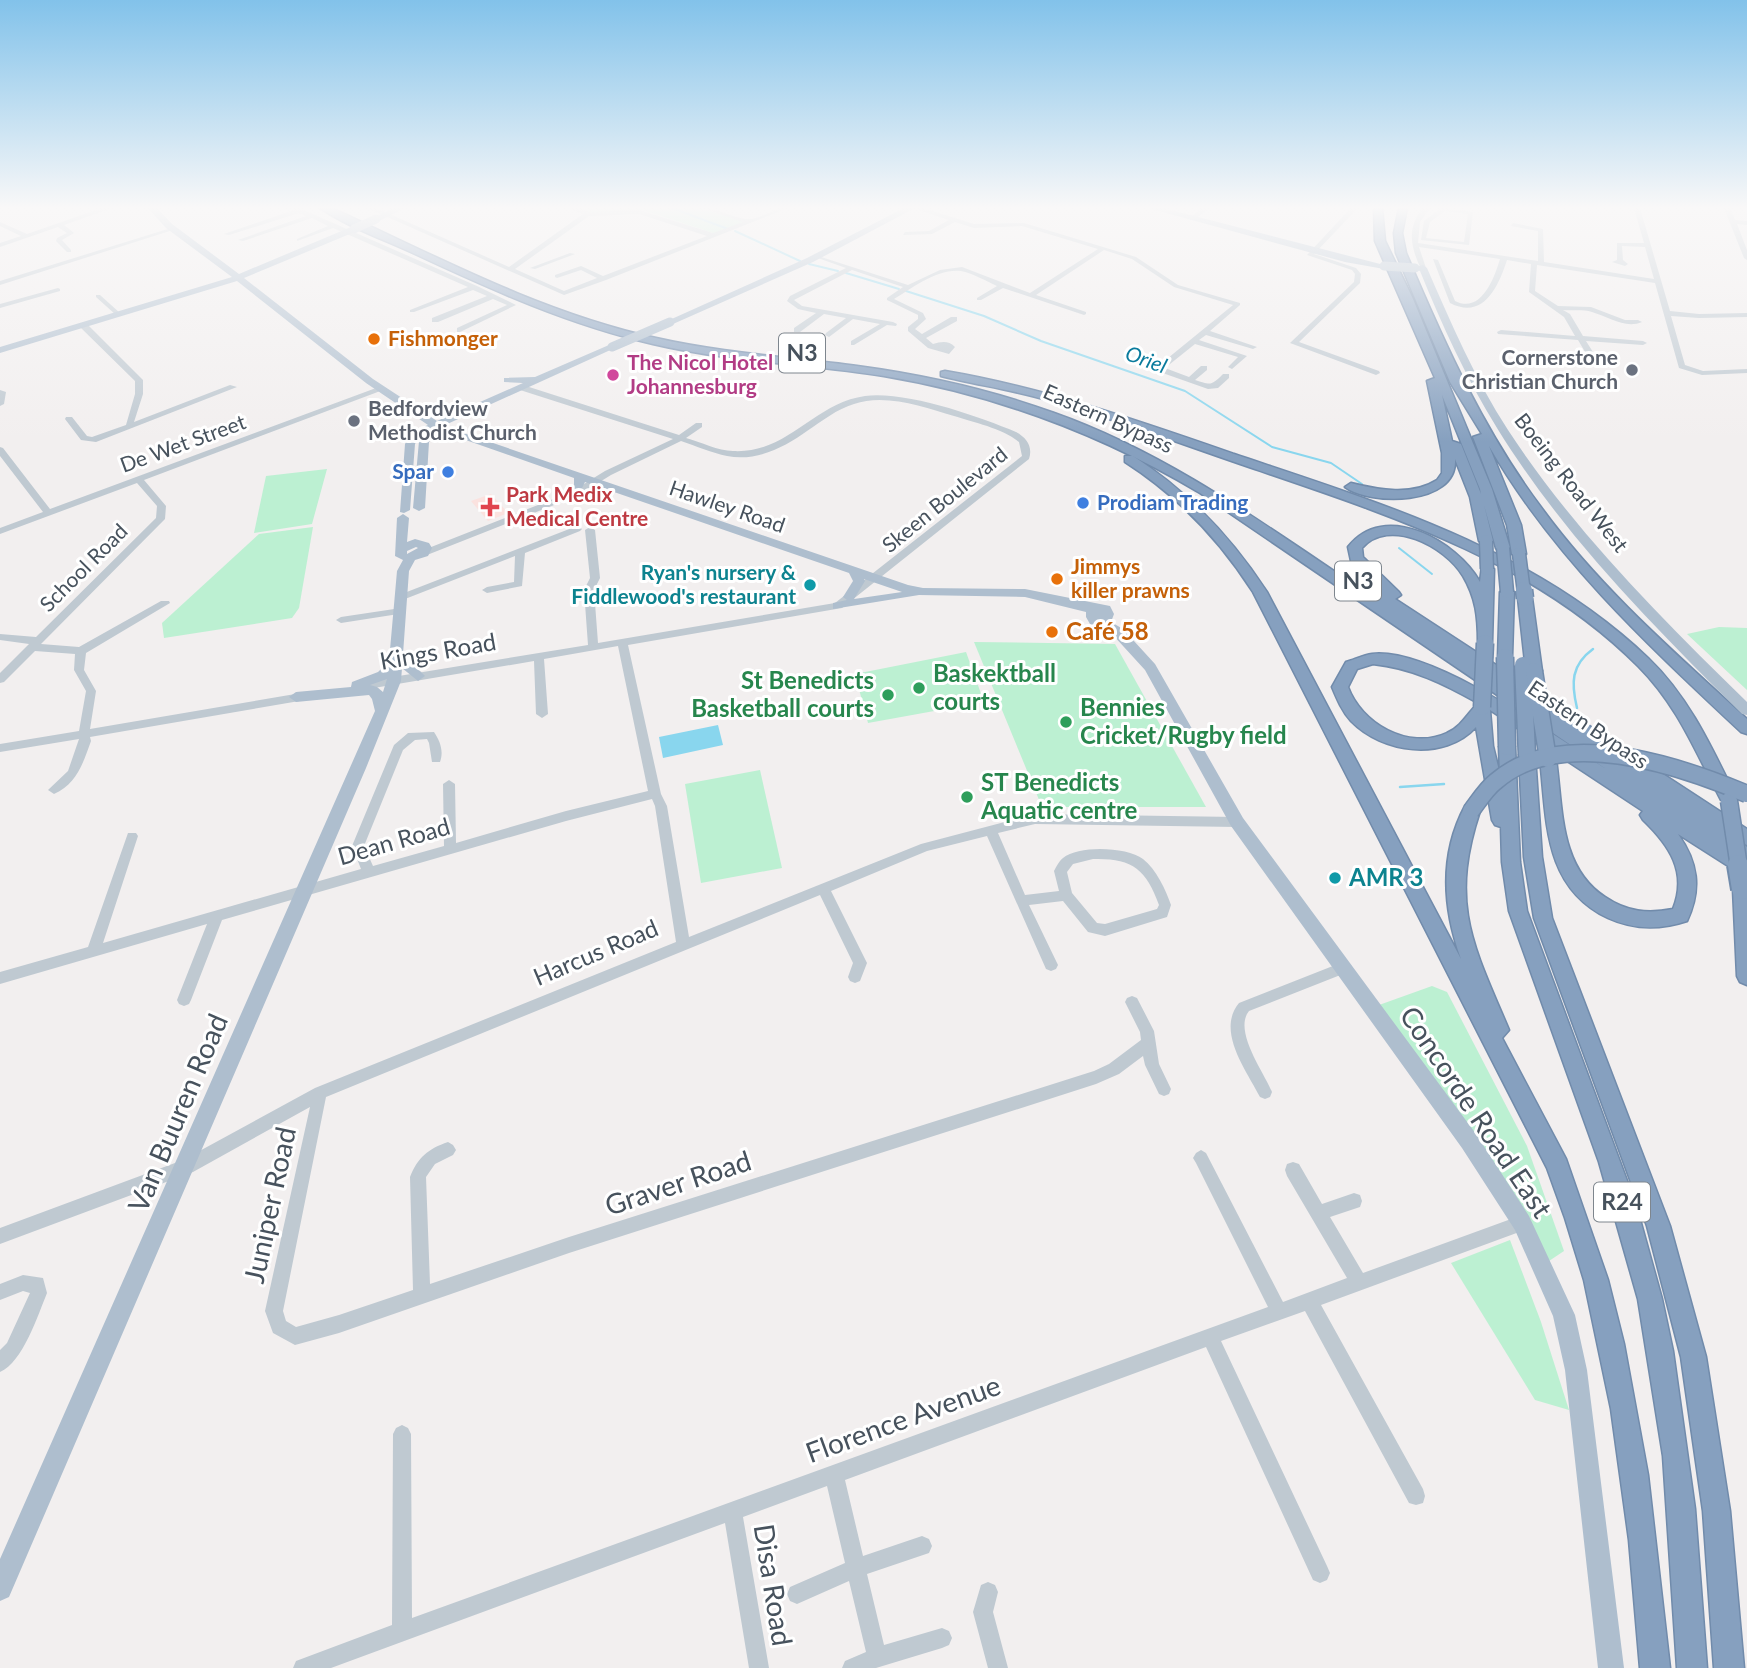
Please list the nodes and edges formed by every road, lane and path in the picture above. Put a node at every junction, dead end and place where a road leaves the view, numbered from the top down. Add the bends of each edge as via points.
1 (213, 286) joint
2 (492, 286) edge
3 (520, 286) edge
4 (551, 286) edge
5 (585, 286) edge
6 (751, 286) edge
7 (815, 286) edge
8 (908, 286) edge
9 (1002, 286) joint
10 (1045, 286) edge
11 (1176, 286) edge
12 (1354, 286) edge
13 (1402, 286) edge
14 (1404, 286) edge
15 (1421, 286) edge
16 (1425, 286) edge
17 (1445, 286) edge
18 (1492, 286) edge
19 (1533, 286) edge
20 (1658, 286) edge
21 (245, 287) joint
22 (475, 287) joint
23 (58, 290) dead end
24 (98, 296) dead end
25 (493, 296) junction
26 (1030, 296) junction
27 (724, 298) junction
28 (699, 299) dead end
29 (979, 299) dead end
30 (1408, 299) junction
31 (0, 306) edge
32 (1560, 309) junction
33 (412, 311) dead end
34 (822, 312) junction
35 (1084, 313) dead end
36 (1666, 313) junction
37 (118, 314) junction
38 (1747, 315) edge
39 (853, 316) junction
40 (954, 319) dead end
41 (435, 320) dead end
42 (1416, 321) junction
43 (1638, 322) dead end
44 (83, 325) junction
45 (460, 330) dead end
46 (797, 330) dead end
47 (1205, 332) junction
48 (1501, 332) dead end
49 (829, 335) dead end
50 (921, 338) junction
51 (1581, 338) junction
52 (1194, 341) junction
53 (853, 343) dead end
54 (1643, 343) dead end
55 (931, 346) dead end
56 (1253, 347) dead end
57 (322, 348) junction
58 (0, 350) edge
59 (1221, 353) joint
60 (1594, 359) dead end
61 (1232, 367) dead end
62 (1204, 368) dead end
63 (1747, 371) edge
64 (1452, 372) junction
65 (1376, 373) dead end
66 (945, 374) junction
67 (1226, 376) dead end
68 (545, 378) junction
69 (1190, 380) junction
70 (1433, 381) junction
71 (514, 385) junction
72 (233, 387) dead end
73 (375, 391) junction
74 (2, 392) dead end
75 (537, 392) junction
76 (1014, 403) junction
77 (0, 404) edge
78 (467, 412) junction
79 (69, 419) dead end
80 (621, 422) junction
81 (1129, 422) junction
82 (129, 424) junction
83 (699, 425) dead end
84 (433, 426) junction
85 (461, 435) junction
86 (676, 441) junction
87 (423, 447) junction
88 (410, 449) junction
89 (0, 450) edge
90 (579, 476) junction
91 (138, 479) junction
92 (594, 482) junction
93 (574, 494) junction
94 (48, 513) junction
95 (406, 515) junction
96 (577, 529) dead end
97 (590, 530) dead end
98 (0, 531) edge
99 (1285, 547) junction
100 (414, 552) junction
101 (520, 552) junction
102 (854, 572) junction
103 (874, 579) junction
104 (487, 590) dead end
105 (923, 592) junction
106 (402, 593) junction
107 (849, 597) junction
108 (165, 603) dead end
109 (838, 606) junction
110 (1486, 613) junction
111 (341, 620) dead end
112 (0, 637) edge
113 (622, 642) junction
114 (1449, 642) junction
115 (35, 644) junction
116 (593, 646) junction
117 (81, 651) junction
118 (539, 656) junction
119 (398, 659) junction
120 (418, 676) junction
121 (0, 679) edge
122 (394, 681) junction
123 (317, 694) junction
124 (296, 697) junction
125 (1747, 710) edge
126 (382, 711) junction
127 (541, 714) dead end
128 (1480, 715) junction
129 (1747, 728) edge
130 (1535, 730) junction
131 (85, 734) junction
132 (0, 748) edge
133 (1534, 751) junction
134 (436, 759) dead end
135 (449, 784) dead end
136 (54, 790) dead end
137 (655, 794) junction
138 (1747, 794) edge
139 (1237, 822) junction
140 (990, 830) junction
141 (132, 836) dead end
142 (1747, 838) edge
143 (450, 849) junction
144 (1747, 856) edge
145 (1510, 862) junction
146 (369, 873) junction
147 (1745, 880) edge
148 (823, 888) junction
149 (306, 892) junction
150 (1066, 895) junction
151 (1021, 901) junction
152 (216, 918) junction
153 (683, 943) junction
154 (93, 952) junction
155 (1051, 965) dead end
156 (1343, 968) junction
157 (1747, 976) edge
158 (855, 977) dead end
159 (0, 978) edge
160 (184, 1000) dead end
161 (1132, 1002) dead end
162 (1149, 1043) junction
163 (1164, 1089) dead end
164 (1265, 1092) dead end
165 (320, 1093) junction
166 (448, 1150) dead end
167 (1201, 1158) dead end
168 (187, 1166) junction
169 (1558, 1167) junction
170 (1293, 1170) dead end
171 (1354, 1200) dead end
172 (1318, 1213) junction
173 (1522, 1223) junction
174 (0, 1236) edge
175 (1359, 1282) junction
176 (0, 1292) edge
177 (422, 1294) junction
178 (1309, 1300) junction
179 (1279, 1311) junction
180 (279, 1327) joint
181 (1210, 1336) junction
182 (0, 1363) edge
183 (402, 1434) dead end
184 (834, 1474) junction
185 (1416, 1496) dead end
186 (733, 1511) junction
187 (922, 1546) dead end
188 (857, 1568) junction
189 (1320, 1573) dead end
190 (0, 1588) edge
191 (988, 1592) dead end
192 (797, 1594) dead end
193 (402, 1632) junction
194 (942, 1638) dead end
195 (877, 1657) junction
196 (303, 1668) edge
197 (758, 1668) edge
198 (852, 1668) edge
199 (998, 1668) edge
200 (1611, 1668) edge
201 (1655, 1668) edge
202 (1692, 1668) edge
203 (1729, 1668) edge

1 - 21 main road
1 - 37 main road
2 - 76 highway, Eastern Bypass / N3 via 610,330 676,345 885,373
3 - 66 highway, Eastern Bypass / N3 via 621,323 684,338
4 - 5 street via 567,292
6 - 27 main road
7 - 34 street via 790,298 800,308
8 - 50 street via 889,299 921,314 923,318 911,329
9 - 26 street
9 - 29 street
10 - 26 street
11 - 47 street via 1238,304
12 - 65 street via 1294,345
13 - 30 highway
14 - 30 highway, R24
15 - 64 highway
16 - 125 main road, Boeing Road West via 1486,402 1532,472 1637,597
17 - 18 street via 1452,302 1468,308 1476,306
19 - 32 street via 1532,292
20 - 36 street
21 - 57 main road
22 - 25 street
22 - 33 street
23 - 31 street
24 - 37 street
25 - 41 street
25 - 45 street via 513,306
26 - 35 street
27 - 28 main road
27 - 68 main road, bridge
30 - 42 highway, R24
32 - 43 street via 1591,309 1624,322
32 - 51 street
34 - 39 street
34 - 46 street
36 - 38 street
36 - 63 street via 1687,370
37 - 44 main road
39 - 49 street
39 - 53 street via 890,323
40 - 50 street
42 - 70 highway
42 - 133 highway, R24, bridge via 1486,489 1503,548 1506,657
44 - 58 main road
44 - 82 street via 139,380
47 - 52 street
47 - 56 street
48 - 51 street
50 - 55 street
51 - 54 street
51 - 60 street
52 - 59 street
52 - 69 street via 1160,369
57 - 73 main road
57 - 73 main road
59 - 61 street via 1244,358
62 - 69 street
64 - 129 highway via 1518,486 1572,556 1634,622
64 - 133 highway, bridge via 1502,492 1519,554
66 - 81 highway via 1035,393
66 - 114 highway, Eastern Bypass / N3 via 1091,421 1177,462
67 - 69 street via 1212,387
68 - 71 main road
68 - 71 main road
68 - 75 main road via 535,387
70 - 81 highway via 1448,473 1433,488 1411,494 1361,490
70 - 110 highway, bridge via 1476,497 1486,541
71 - 75 street, Skeen Boulevard
71 - 78 main road
71 - 80 street, Skeen Boulevard
72 - 82 street
73 - 84 main road, Hawley Road
73 - 91 street, De Wet Street
74 - 77 street
75 - 80 street, Skeen Boulevard
76 - 99 highway, Eastern Bypass / N3 via 1062,418 1141,454 1204,490
76 - 169 highway via 1090,438 1154,475 1229,545 1279,626
78 - 84 main road
78 - 85 main road via 460,424
79 - 82 street via 86,440
80 - 86 street, Skeen Boulevard
81 - 147 highway, bridge via 1419,522 1548,586 1616,639 1667,692 1703,743 1729,801
83 - 86 street
84 - 85 main road, Hawley Road
84 - 87 main road
84 - 88 main road
85 - 90 main road, Hawley Road
86 - 92 street
86 - 103 street, Skeen Boulevard via 723,458 754,461 777,456 836,414 866,400 961,415 1025,442 1026,457
87 - 88 main road
87 - 95 main road via 419,508
88 - 95 main road
89 - 94 street
90 - 92 main road, Hawley Road
90 - 93 main road
91 - 94 street, De Wet Street
91 - 115 street, School Road via 162,506 160,519
92 - 93 street
92 - 102 main road, Hawley Road
93 - 100 street
94 - 98 street, De Wet Street
95 - 100 main road
96 - 101 street
97 - 116 street via 595,578 589,590
99 - 130 highway via 1397,636
99 - 144 highway, Eastern Bypass / N3
100 - 106 main road
101 - 104 street via 519,584
101 - 106 street
102 - 103 main road, Hawley Road
102 - 107 main road via 859,581
103 - 105 main road, Concorde Road East
103 - 107 street, Kings Road
105 - 109 main road
105 - 139 main road, Concorde Road East via 1025,593 1068,602 1098,616 1150,667
106 - 111 street
106 - 119 main road, Van Buuren Road
107 - 109 street, Kings Road
108 - 117 street
109 - 113 street, Kings Road
110 - 114 highway via 1469,576 1443,548 1397,531 1362,538 1355,547 1359,564
110 - 128 highway, bridge
112 - 115 street
113 - 116 street, Kings Road
113 - 137 street
114 - 142 highway, Eastern Bypass / N3
115 - 117 street
115 - 121 street, School Road
116 - 118 street, Kings Road
117 - 131 street via 79,670 92,691
118 - 120 street, Kings Road
118 - 127 street
119 - 120 main road
119 - 122 main road, Van Buuren Road
119 - 123 main road via 376,679
120 - 122 street, Kings Road
122 - 123 street, Kings Road
122 - 126 main road, Van Buuren Road
123 - 124 street, Kings Road
124 - 126 main road via 372,690
124 - 131 street, Kings Road
126 - 149 main road, Van Buuren Road
128 - 130 highway via 1460,733 1440,741 1400,741 1368,726 1350,710 1342,694 1342,679 1346,671 1363,662 1407,664 1465,688
128 - 145 highway
130 - 133 highway
131 - 132 street, Kings Road
131 - 136 street via 74,773
133 - 133 highway via 1562,854 1584,893 1611,911 1636,920 1658,922 1680,915 1690,878 1680,851 1660,825 1633,801
133 - 145 highway, R24
133 - 147 highway
133 - 203 highway, R24 via 1535,867 1544,918 1638,1167 1692,1348 1713,1469
134 - 146 street via 430,735 412,736 398,748 358,846
135 - 143 street
137 - 143 street, Dean Road
137 - 153 street via 661,806
138 - 169 highway, bridge via 1650,760 1577,754 1542,760 1505,774 1481,792 1471,811 1454,879 1459,922 1476,976
139 - 140 street, Harcus Road via 1035,819
139 - 156 main road, Concorde Road East
140 - 148 street, Harcus Road via 902,855
140 - 151 street
141 - 154 street
143 - 146 street, Dean Road
145 - 202 highway, R24 via 1524,933 1637,1246 1658,1334 1675,1439
146 - 149 street, Dean Road
147 - 157 highway
148 - 153 street, Harcus Road
148 - 158 street via 860,963
149 - 152 street, Dean Road
149 - 168 main road, Van Buuren Road
150 - 150 street via 1085,922 1099,929 1158,916 1165,905 1145,866 1125,855 1093,854 1064,862 1060,871
150 - 151 street
151 - 155 street
152 - 154 street, Dean Road
152 - 160 street
153 - 165 street, Harcus Road
154 - 159 street, Dean Road
156 - 164 street via 1244,1007 1235,1020
156 - 173 main road, Concorde Road East via 1469,1141
161 - 162 street
162 - 163 street via 1152,1065
162 - 177 street, Graver Road via 1096,1077
165 - 168 street, Harcus Road
165 - 180 street, Juniper Road via 274,1311
166 - 177 street via 433,1155 418,1177
167 - 179 street
168 - 174 street, Harcus Road
168 - 190 main road, Van Buuren Road
169 - 201 highway via 1597,1285 1629,1436 1646,1556
170 - 172 street
171 - 172 street
172 - 175 street
173 - 175 street, Florence Avenue
173 - 200 main road, Concorde Road East via 1564,1315 1576,1370
175 - 178 street, Florence Avenue
176 - 182 street via 23,1283 37,1284 40,1293 13,1349
177 - 180 street, Graver Road via 295,1336
178 - 179 street, Florence Avenue
178 - 185 street
179 - 181 street, Florence Avenue
181 - 184 street, Florence Avenue
181 - 189 street
183 - 193 street
184 - 186 street, Florence Avenue
184 - 188 street
186 - 193 street, Florence Avenue
186 - 197 street, Disa Road
187 - 188 street
188 - 192 street
188 - 195 street
191 - 199 street via 983,1612
193 - 196 street, Florence Avenue
194 - 195 street
195 - 198 street

